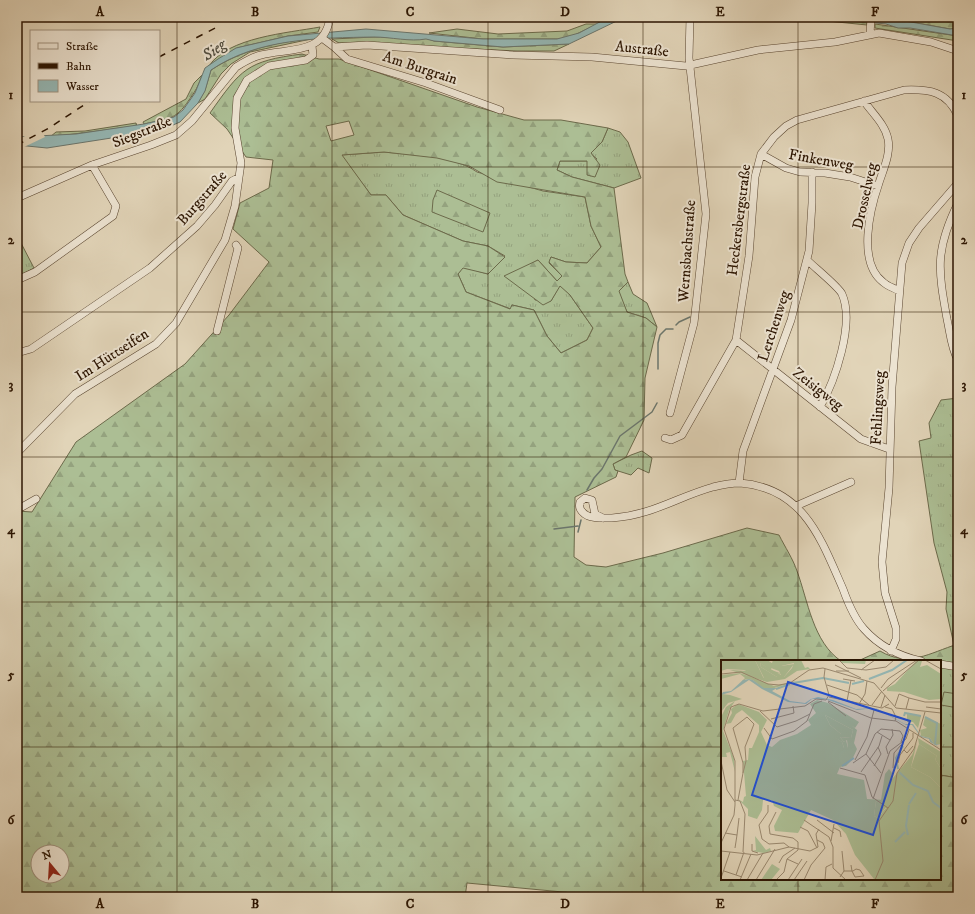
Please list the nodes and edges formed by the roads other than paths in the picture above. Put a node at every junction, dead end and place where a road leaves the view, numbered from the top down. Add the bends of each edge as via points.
1 (330, 17) edge
2 (690, 17) edge
3 (871, 17) edge
4 (870, 35) junction
5 (328, 43) junction
6 (314, 45) junction
7 (958, 51) edge
8 (691, 65) junction
9 (864, 100) junction
10 (500, 110) dead end
11 (958, 116) edge
12 (762, 154) junction
13 (92, 165) junction
14 (812, 172) junction
15 (238, 178) junction
16 (958, 183) edge
17 (878, 186) junction
18 (17, 198) edge
19 (958, 203) edge
20 (225, 240) junction
21 (807, 260) junction
22 (17, 280) edge
23 (899, 291) junction
24 (217, 330) dead end
25 (736, 340) junction
26 (17, 353) edge
27 (958, 360) edge
28 (773, 370) junction
29 (820, 407) junction
30 (670, 413) dead end
31 (665, 438) dead end
32 (889, 449) junction
33 (17, 453) edge
34 (851, 482) dead end
35 (740, 483) junction
36 (36, 499) dead end
37 (796, 506) junction
38 (17, 507) edge
39 (603, 518) dead end
40 (891, 651) junction
41 (918, 660) edge
42 (941, 664) edge
43 (958, 667) edge

1 - 5 street
2 - 8 street, Wernsbachstraße
3 - 4 street
4 - 7 street, Austraße via 879,33 931,42
4 - 8 street, Austraße via 835,42 758,50
5 - 6 street
5 - 8 street, Austraße
5 - 10 street, Am Burgrain via 347,59 426,83
6 - 13 street, Siegstraße via 261,55 244,61 230,74 192,121 176,135
6 - 15 street, Burgstraße via 313,55 306,60 269,66 248,80 237,98 235,128 241,162
8 - 30 street, Wernsbachstraße via 706,214 694,323
9 - 11 street, Heckersbergstraße via 904,90 930,91 946,98
9 - 12 street, Heckersbergstraße via 797,120 774,137
9 - 17 street, Drosselweg via 882,125 888,140 888,157
12 - 14 street, Finkenweg via 786,168
12 - 25 street, Heckersbergstraße via 755,177 749,256
13 - 18 street, Siegstraße
13 - 22 street via 116,206 114,216 35,272
14 - 17 street, Finkenweg via 850,177
14 - 21 street, Lerchenweg
15 - 20 street, Im Hüttseifen via 235,206
15 - 26 street, Burgstraße via 232,181 198,226 150,268 31,349
16 - 23 street, Fehlingsweg via 909,243 902,263
17 - 23 street, Drosselweg via 867,246 875,273 882,282
19 - 27 street via 950,218 939,264 950,333
20 - 24 street via 239,243
20 - 33 street, Im Hüttseifen via 176,323 156,344 75,394
21 - 28 street, Lerchenweg via 791,320
21 - 29 street via 842,293 846,308 838,366 831,388
23 - 32 street, Fehlingsweg
25 - 28 street, Zeisigweg
25 - 31 street, Heckersbergstraße via 682,435 672,440
28 - 29 street, Zeisigweg
28 - 35 street, Lerchenweg via 743,451
29 - 32 street, Zeisigweg via 861,439
32 - 40 street, Fehlingsweg via 889,488 882,562 886,598 896,628 896,639
34 - 37 street
35 - 37 street via 778,494
35 - 39 street via 713,487 642,513
36 - 38 street
37 - 40 street via 822,539 852,610 863,629
40 - 41 street
42 - 43 street

